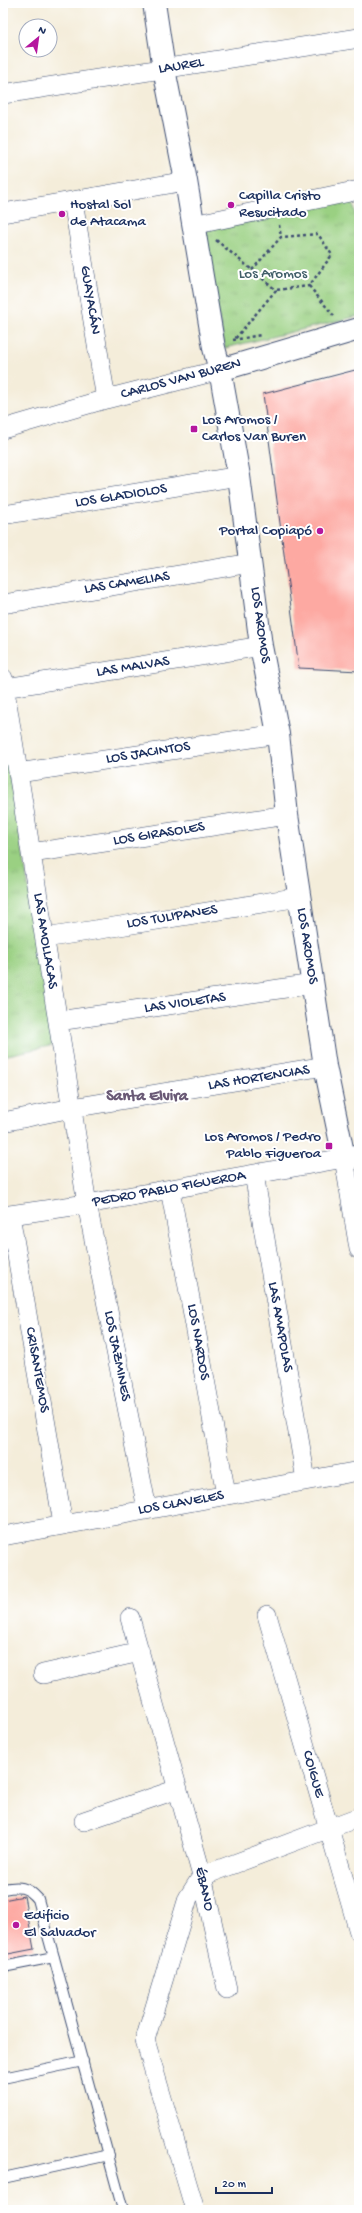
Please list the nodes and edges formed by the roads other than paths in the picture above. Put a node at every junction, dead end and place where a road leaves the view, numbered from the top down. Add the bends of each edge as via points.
1 (154, 3) edge
2 (359, 38) edge
3 (164, 68) junction
4 (3, 94) edge
5 (186, 181) junction
6 (359, 190) edge
7 (73, 201) junction
8 (3, 213) edge
9 (201, 230) junction
10 (359, 329) edge
11 (220, 370) junction
12 (106, 399) junction
13 (3, 429) edge
14 (239, 476) junction
15 (3, 515) edge
16 (251, 563) junction
17 (3, 604) edge
18 (261, 646) junction
19 (4, 683) edge
20 (278, 734) junction
21 (18, 773) junction
22 (287, 814) junction
23 (31, 853) junction
24 (300, 897) junction
25 (45, 938) junction
26 (313, 984) junction
27 (58, 1021) junction
28 (325, 1066) junction
29 (72, 1108) junction
30 (3, 1122) edge
31 (352, 1157) edge
32 (254, 1174) junction
33 (170, 1189) junction
34 (87, 1204) junction
35 (7, 1216) edge
36 (359, 1249) edge
37 (359, 1471) edge
38 (306, 1480) junction
39 (226, 1494) junction
40 (147, 1509) junction
41 (63, 1524) junction
42 (3, 1536) edge
43 (267, 1615) dead end
44 (130, 1618) dead end
45 (140, 1652) junction
46 (43, 1674) dead end
47 (178, 1789) junction
48 (359, 1817) edge
49 (84, 1821) dead end
50 (329, 1829) junction
51 (202, 1876) junction
52 (3, 1889) edge
53 (359, 1932) edge
54 (54, 1957) junction
55 (3, 1966) edge
56 (227, 1989) dead end
57 (83, 2061) junction
58 (3, 2078) edge
59 (109, 2155) junction
60 (3, 2178) edge
61 (123, 2210) edge
62 (195, 2210) edge

1 - 3 street, LOS AROMOS
2 - 3 street, LAUREL
3 - 4 street, LAUREL
3 - 5 street, LOS AROMOS
5 - 7 street
5 - 9 street, LOS AROMOS
6 - 9 street
7 - 8 street
7 - 12 street, GUAYACÁN
9 - 11 street, LOS AROMOS via 214,348
10 - 11 street, CARLOS VAN BUREN
11 - 12 street, CARLOS VAN BUREN
11 - 14 street, LOS AROMOS
12 - 13 street, CARLOS VAN BUREN
14 - 15 street, LOS GLADIOLOS
14 - 16 street, LOS AROMOS
16 - 17 street, LAS CAMELIAS
16 - 18 street, LOS AROMOS
18 - 19 street, LAS MALVAS
18 - 20 street, LOS AROMOS
19 - 21 street, LAS AMOLLACAS
20 - 21 street, LOS JACINTOS
20 - 22 street, LOS AROMOS
21 - 23 street, LAS AMOLLACAS
22 - 23 street, LOS GIRASOLES
22 - 24 street, LOS AROMOS
23 - 25 street, LAS AMOLLACAS
24 - 25 street, LOS TULIPANES
24 - 26 street, LOS AROMOS
25 - 27 street, LAS AMOLLACAS
26 - 27 street, LAS VIOLETAS
26 - 28 street, LOS AROMOS
27 - 29 street, LAS AMOLLACAS
28 - 29 street, LAS HORTENCIAS
28 - 31 street, LOS AROMOS
29 - 30 street, LAS HORTENCIAS
29 - 34 street, LAS AMOLLACAS
31 - 32 street, PEDRO PABLO FIGUEROA
31 - 36 street, LOS AROMOS
32 - 33 street, PEDRO PABLO FIGUEROA
32 - 38 street, LAS AMAPOLAS
33 - 34 street, PEDRO PABLO FIGUEROA
33 - 39 street, LOS NARDOS
34 - 35 street, PEDRO PABLO FIGUEROA
34 - 40 street, LOS JAZMINES
35 - 41 street, CRISANTEMOS
37 - 38 street, LOS CLAVELES
38 - 39 street, LOS CLAVELES
39 - 40 street, LOS CLAVELES
40 - 41 street, LOS CLAVELES
41 - 42 street, LOS CLAVELES
43 - 50 street, COIGUE
44 - 45 street, ÉBANO
45 - 46 street
45 - 47 street, ÉBANO
47 - 49 street
47 - 51 street, ÉBANO
48 - 50 street
50 - 51 street
50 - 53 street, COIGUE
51 - 56 street, ÉBANO
51 - 62 street via 188,1898 145,2040
52 - 54 lane via 20,1886 33,1892 38,1899
54 - 55 lane
54 - 57 lane
57 - 58 lane
57 - 59 lane
59 - 60 lane
59 - 61 lane

